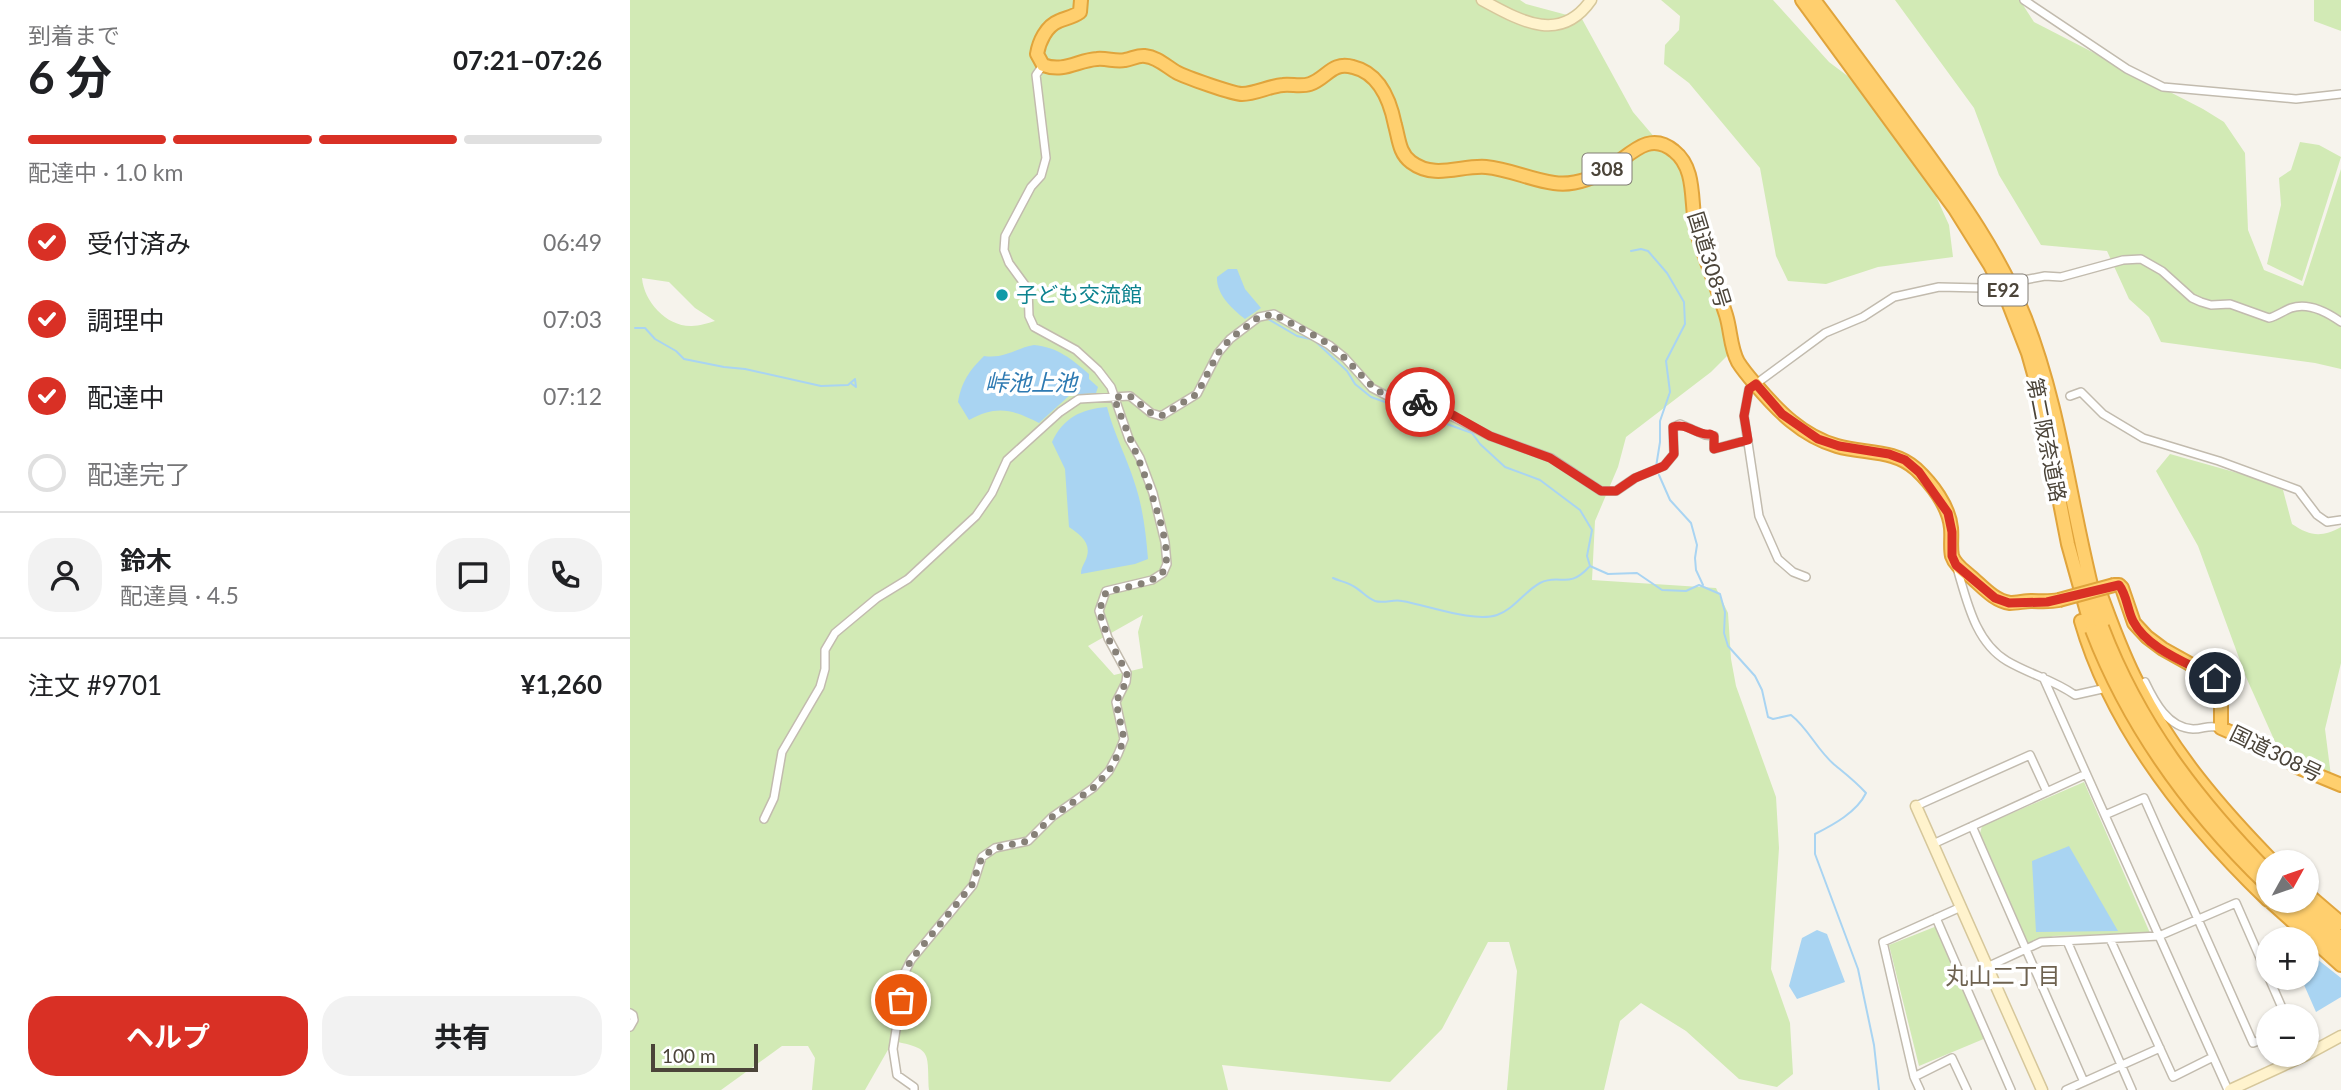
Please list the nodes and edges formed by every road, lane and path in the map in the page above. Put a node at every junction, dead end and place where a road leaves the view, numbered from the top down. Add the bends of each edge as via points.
1 (1081, 0) edge
2 (1482, 0) edge
3 (1591, 0) edge
4 (1802, 0) edge
5 (1814, 0) edge
6 (2024, 0) edge
7 (1043, 65) junction
8 (2341, 94) edge
9 (2341, 322) edge
10 (1756, 384) junction
11 (2070, 396) dead end
12 (1114, 397) junction
13 (1748, 440) junction
14 (2063, 491) junction
15 (2341, 520) edge
16 (1956, 565) junction
17 (1806, 578) dead end
18 (2097, 629) junction
19 (2043, 677) junction
20 (2145, 682) dead end
21 (2102, 689) dead end
22 (2221, 728) junction
23 (2086, 774) junction
24 (2341, 785) edge
25 (2047, 792) junction
26 (1916, 806) joint
27 (2105, 815) junction
28 (764, 819) dead end
29 (1972, 826) junction
30 (1933, 844) junction
31 (2262, 850) edge
32 (2256, 859) edge
33 (2256, 873) edge
34 (2256, 887) edge
35 (2319, 904) edge
36 (1961, 907) junction
37 (2285, 914) edge
38 (2299, 914) edge
39 (2314, 914) edge
40 (1936, 918) junction
41 (2199, 919) junction
42 (2341, 923) edge
43 (2159, 936) junction
44 (2341, 938) edge
45 (2110, 939) junction
46 (2067, 941) junction
47 (2026, 949) junction
48 (2256, 949) edge
49 (2341, 951) edge
50 (2341, 965) edge
51 (1987, 967) junction
52 (630, 1013) edge
53 (630, 1027) edge
54 (2341, 1036) edge
55 (2256, 1042) edge
56 (2160, 1048) junction
57 (2319, 1048) edge
58 (2213, 1057) junction
59 (2122, 1065) junction
60 (2279, 1067) edge
61 (1914, 1077) junction
62 (2084, 1082) junction
63 (914, 1090) edge
64 (1920, 1090) edge
65 (1967, 1090) edge
66 (2011, 1090) edge
67 (2042, 1090) edge
68 (2066, 1090) edge
69 (2132, 1090) edge
70 (2229, 1090) edge

1 - 7 highway via 1080,12 1052,24 1043,37 1038,54
2 - 3 street via 1527,23 1552,26 1577,16
4 - 14 highway, 第二阪奈道路 / E92 via 1948,199 1990,265 2017,321
5 - 14 highway, 第二阪奈道路 / E92 via 1962,203 1998,261 2043,372
6 - 8 street via 2127,69 2164,87 2296,99
7 - 10 highway, 国道308号 / 308 via 1066,68 1096,59 1124,61 1149,56 1179,74 1241,94 1310,84 1342,65 1358,68 1377,79 1404,156 1432,171 1492,167 1565,184 1604,171 1639,145 1669,147 1692,183 1696,226 1734,352
7 - 12 street via 1036,75 1046,158 1041,176 1005,236 1004,250 1028,289 1034,327 1076,350 1098,370
9 - 10 street, bridge via 2310,307 2269,317 2230,304 2211,305 2192,298 2162,271 2141,260 2123,260 2061,277 1982,288 1939,287 1894,297 1825,333
10 - 13 street via 1749,389 1744,416
10 - 16 highway, 国道308号 / 308 via 1782,414 1818,439 1889,454 1919,472 1948,513
11 - 15 street via 2081,392 2103,414 2144,438 2298,490 2327,522
12 - 13 street via 1130,396 1161,416 1197,394 1230,339 1259,317 1274,314 1329,345 1372,388 1401,403 1422,401 1490,436 1550,458 1601,491 1616,491 1664,466 1674,454 1673,427 1714,436 1714,449
12 - 28 street via 1079,399 1060,412 1007,460 976,516 908,579 835,634 825,650 820,687 782,752 774,798
12 - 63 street via 1153,493 1167,564 1152,580 1106,592 1099,611 1127,673 1116,702 1124,739 1109,771 1093,788 1028,841 995,848 982,857 972,885 911,960 905,972 893,1049 897,1075
13 - 17 street via 1759,516 1778,559
14 - 18 highway, 第二阪奈道路 / E92 via 2090,585
14 - 31 highway via 2112,625 2148,703 2195,774
14 - 34 highway via 2071,590 2111,697 2179,801
16 - 19 street via 1970,613 1990,647 2005,660
16 - 22 highway, 国道308号, bridge via 1995,598 2009,603 2059,600 2119,585 2134,622 2147,637 2215,678 2221,690
18 - 32 highway, 第二阪奈道路 / E92, bridge via 2161,745
18 - 33 highway, 第二阪奈道路 / E92, bridge via 2119,693 2153,751
19 - 21 street via 2075,695
19 - 23 street
20 - 22 street via 2160,710 2171,719 2186,728
22 - 24 highway, 国道308号
23 - 25 street
23 - 27 street
25 - 26 street via 2029,755
25 - 29 street
26 - 30 street
27 - 41 street via 2144,798
27 - 43 street
29 - 30 street
29 - 47 street
30 - 36 street
35 - 42 highway
36 - 40 street
36 - 51 street
37 - 50 highway
38 - 49 highway
39 - 44 highway
40 - 61 street via 1883,942
40 - 66 street
41 - 43 street
41 - 48 street via 2236,903
41 - 55 street
43 - 45 street
43 - 58 street
45 - 46 street
45 - 56 street
46 - 47 street via 2041,942
46 - 59 street
47 - 51 street
47 - 62 street
51 - 67 street
52 - 53 street via 635,1020
54 - 57 street
56 - 58 street via 2173,1077
56 - 59 street
58 - 70 street
59 - 62 street
59 - 69 street
60 - 70 street
61 - 64 street
61 - 65 street via 1952,1058
62 - 68 street

